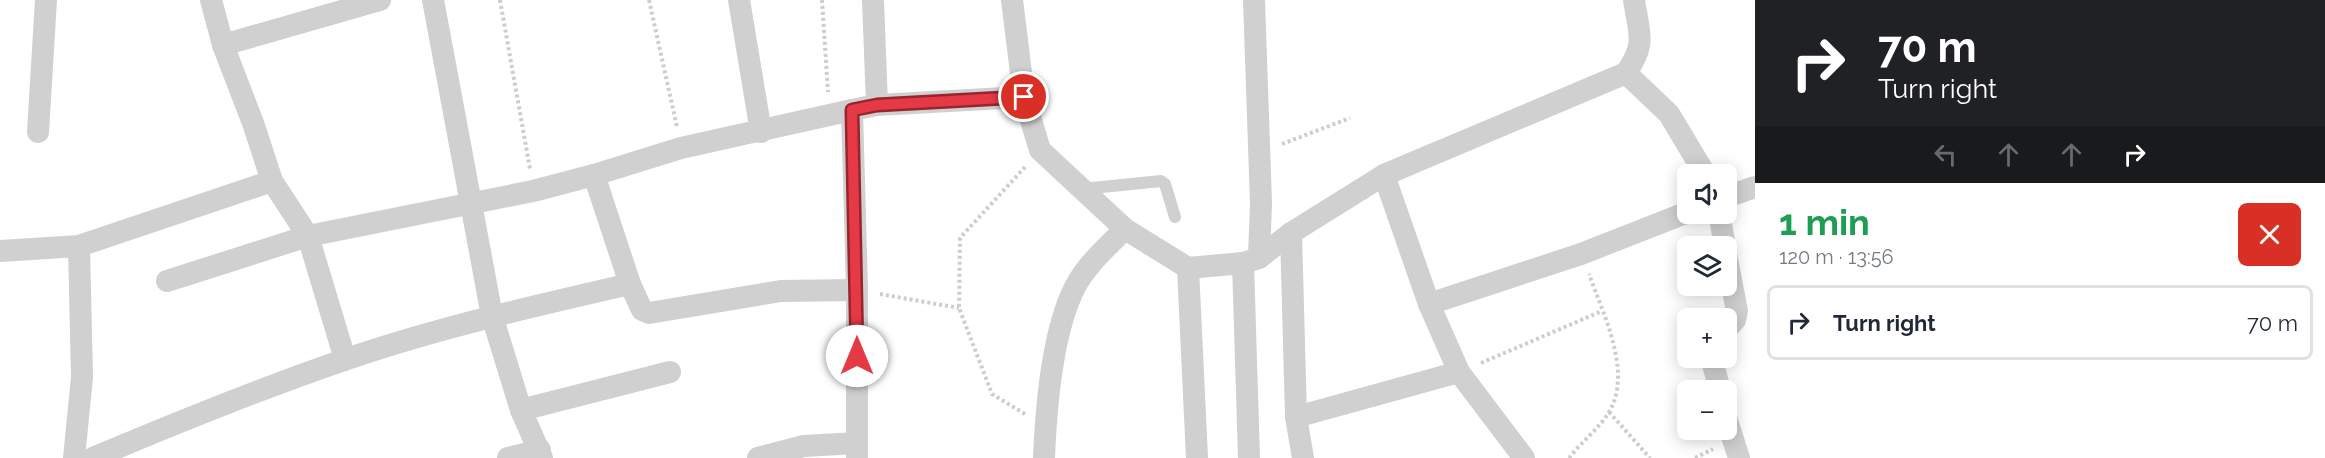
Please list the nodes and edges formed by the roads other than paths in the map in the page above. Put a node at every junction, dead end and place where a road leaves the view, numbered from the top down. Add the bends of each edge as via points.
1 (46, 0) edge
2 (211, 0) edge
3 (380, 0) edge
4 (433, 0) edge
5 (739, 0) edge
6 (873, 0) edge
7 (1012, 0) edge
8 (1254, 0) edge
9 (1634, 0) edge
10 (222, 45) junction
11 (1626, 73) junction
12 (1024, 97) junction
13 (877, 105) junction
14 (852, 110) junction
15 (38, 132) dead end
16 (761, 132) junction
17 (1699, 164) edge
18 (594, 175) junction
19 (1384, 175) junction
20 (272, 181) junction
21 (1755, 187) edge
22 (1082, 189) junction
23 (1737, 193) edge
24 (470, 204) junction
25 (1677, 216) edge
26 (1175, 217) dead end
27 (1125, 229) junction
28 (1291, 233) junction
29 (308, 236) junction
30 (79, 246) junction
31 (0, 251) edge
32 (1251, 260) junction
33 (1188, 268) junction
34 (167, 281) dead end
35 (630, 284) junction
36 (857, 290) junction
37 (1429, 304) junction
38 (492, 316) junction
39 (345, 359) junction
40 (670, 372) dead end
41 (1459, 372) junction
42 (521, 410) junction
43 (1296, 417) junction
44 (1733, 440) edge
45 (857, 451) edge
46 (541, 454) edge
47 (74, 458) edge
48 (93, 458) edge
49 (508, 458) edge
50 (758, 458) edge
51 (1044, 458) edge
52 (1197, 458) edge
53 (1249, 458) edge
54 (1304, 458) edge
55 (1524, 458) edge
56 (1738, 458) edge

1 - 15 street
2 - 10 street
3 - 10 street
4 - 24 street
5 - 16 street
6 - 13 street
7 - 12 street
8 - 32 street via 1261,203
9 - 11 street via 1640,40 1638,55
10 - 20 street
11 - 17 street via 1669,114
11 - 19 street
12 - 13 street
12 - 22 street via 1040,150
13 - 14 street
14 - 16 street
14 - 36 street
16 - 18 street via 681,148
18 - 24 street
18 - 35 street
19 - 28 street
19 - 37 street
20 - 29 street
20 - 30 street
21 - 23 street
22 - 26 lane via 1161,181
22 - 27 street
24 - 29 street
24 - 38 street
25 - 37 street via 1581,254
27 - 33 street
27 - 51 street via 1091,263 1074,288 1059,328
28 - 32 street
28 - 43 street
29 - 34 street
29 - 39 street
30 - 31 street
30 - 47 street via 82,376
32 - 33 street
32 - 53 street
33 - 52 street
35 - 36 street via 642,310 649,314 781,291
35 - 38 street
36 - 45 street
37 - 41 street
38 - 39 street
38 - 42 street
39 - 48 street
40 - 42 street
41 - 43 street
41 - 55 street
42 - 46 street
43 - 54 street
44 - 56 street
45 - 50 street via 804,446
46 - 49 street

